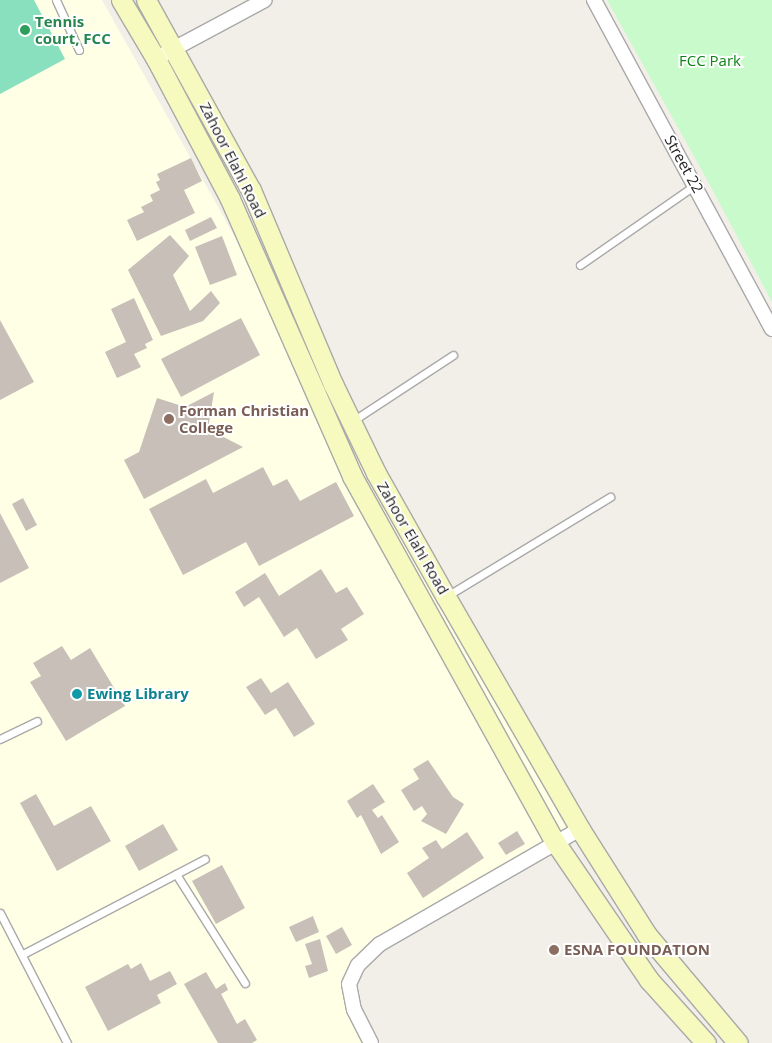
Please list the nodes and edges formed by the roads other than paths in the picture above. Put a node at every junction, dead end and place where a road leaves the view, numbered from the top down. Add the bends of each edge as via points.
1 (56, 0) edge
2 (121, 0) edge
3 (146, 0) edge
4 (265, 0) edge
5 (594, 0) edge
6 (175, 49) junction
7 (79, 50) dead end
8 (156, 59) junction
9 (696, 184) junction
10 (580, 265) dead end
11 (771, 327) edge
12 (453, 355) dead end
13 (351, 422) junction
14 (610, 498) dead end
15 (446, 596) junction
16 (37, 721) dead end
17 (0, 739) edge
18 (580, 828) junction
19 (555, 842) junction
20 (205, 859) dead end
21 (176, 874) junction
22 (0, 913) edge
23 (23, 954) junction
24 (245, 982) dead end
25 (67, 1043) edge
26 (371, 1043) edge
27 (706, 1043) edge
28 (738, 1043) edge

1 - 7 lane
2 - 8 main road, Zahoor Elahi Road
3 - 6 main road, Zahoor Elahi Road
4 - 6 street
5 - 9 street, Street 22
6 - 8 street
6 - 13 main road, Zahoor Elahi Road via 252,190 307,328
8 - 19 main road, Zahoor Elahi Road via 230,200 352,476
9 - 10 lane
9 - 11 street, Street 22
12 - 13 lane
13 - 15 main road, Zahoor Elahi Road
14 - 15 lane
15 - 18 main road, Zahoor Elahi Road
16 - 17 lane
18 - 19 street
18 - 28 main road, Zahoor Elahi Road via 647,935
19 - 26 street via 380,944 358,965 349,984 354,1010
19 - 27 main road, Zahoor Elahi Road via 650,980
20 - 21 lane
21 - 23 lane
21 - 24 lane
22 - 23 lane
23 - 25 lane

